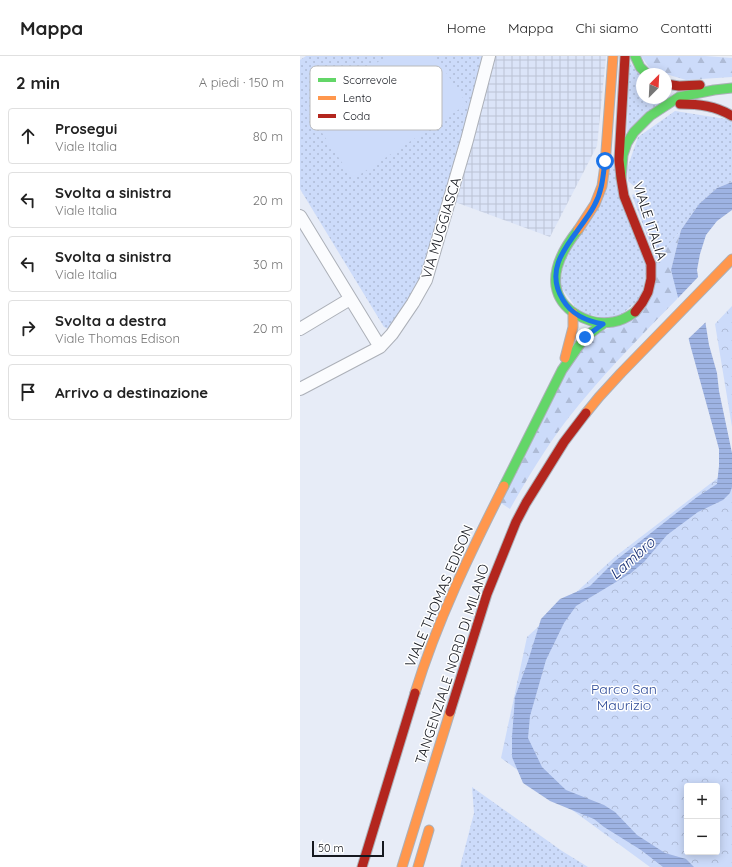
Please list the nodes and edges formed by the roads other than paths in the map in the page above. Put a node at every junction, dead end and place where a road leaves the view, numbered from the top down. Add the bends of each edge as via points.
1 (489, 56) edge
2 (613, 56) edge
3 (625, 56) edge
4 (635, 56) edge
5 (641, 68) edge
6 (732, 82) edge
7 (672, 85) edge
8 (732, 88) edge
9 (670, 105) junction
10 (732, 116) edge
11 (621, 178) junction
12 (300, 216) edge
13 (732, 248) edge
14 (732, 259) edge
15 (708, 279) junction
16 (350, 299) junction
17 (573, 313) junction
18 (603, 324) junction
19 (300, 329) edge
20 (380, 347) junction
21 (562, 370) junction
22 (300, 389) edge
23 (431, 823) dead end
24 (362, 867) edge
25 (402, 867) edge
26 (418, 867) edge

1 - 20 street, VIA MUGGIASCA via 426,280 392,334
2 - 17 main road via 603,182 594,206 558,260 556,271 559,293
3 - 11 main road, VIALE ITALIA via 619,160
4 - 5 main road
6 - 7 main road
8 - 9 main road via 679,98
9 - 10 main road via 699,104 724,110
9 - 11 main road via 650,116 634,132 623,155
11 - 18 main road, VIALE ITALIA via 624,196 651,264 652,276 645,300 638,309 628,318 616,323
12 - 16 street
13 - 15 main road
14 - 15 main road, TANGENZIALE NORD DI MILANO
15 - 25 main road, TANGENZIALE NORD DI MILANO via 583,416 520,514 487,594
16 - 19 street
16 - 20 street
17 - 18 main road, VIALE ITALIA
17 - 21 main road, VIALE THOMAS EDISON via 573,327
18 - 21 main road, VIALE THOMAS EDISON via 585,337
20 - 22 street, VIA MUGGIASCA
21 - 24 main road, VIALE THOMAS EDISON via 448,602 424,665
23 - 26 main road

